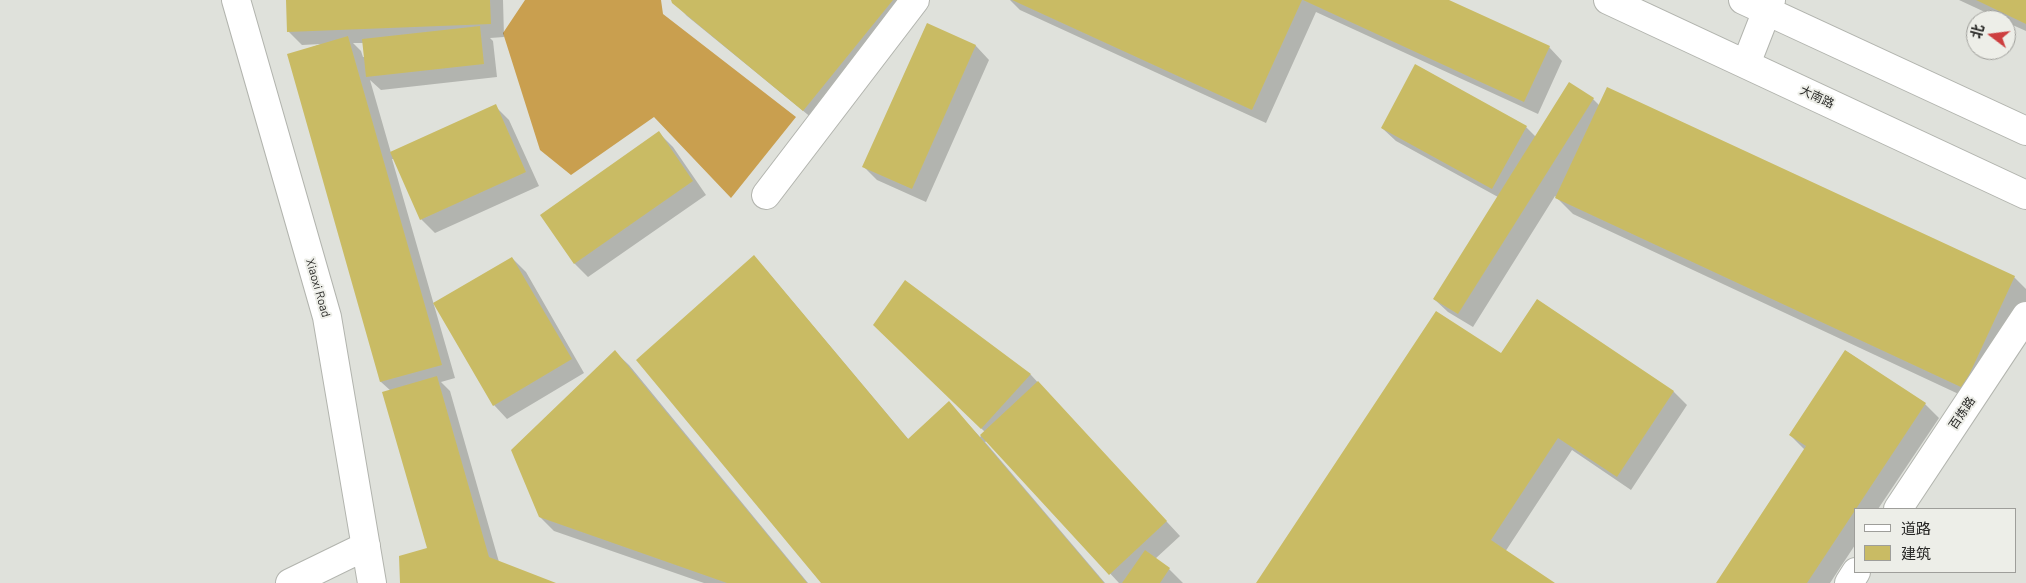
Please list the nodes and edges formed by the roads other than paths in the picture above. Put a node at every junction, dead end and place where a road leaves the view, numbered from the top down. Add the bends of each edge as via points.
1 (236, 0) edge
2 (915, 0) edge
3 (1608, 0) edge
4 (1760, 4) edge
5 (1746, 64) junction
6 (2026, 132) edge
7 (766, 195) dead end
8 (2026, 195) edge
9 (2026, 316) edge
10 (1899, 508) edge
11 (366, 546) junction
12 (290, 583) edge
13 (372, 583) edge

1 - 11 street, Xiaoxi Road via 327,317
2 - 7 street
3 - 5 street, 大南路
4 - 5 street
4 - 6 street
5 - 8 street, 大南路
9 - 10 street, 百炼路
11 - 12 street
11 - 13 street, Xiaoxi Road

